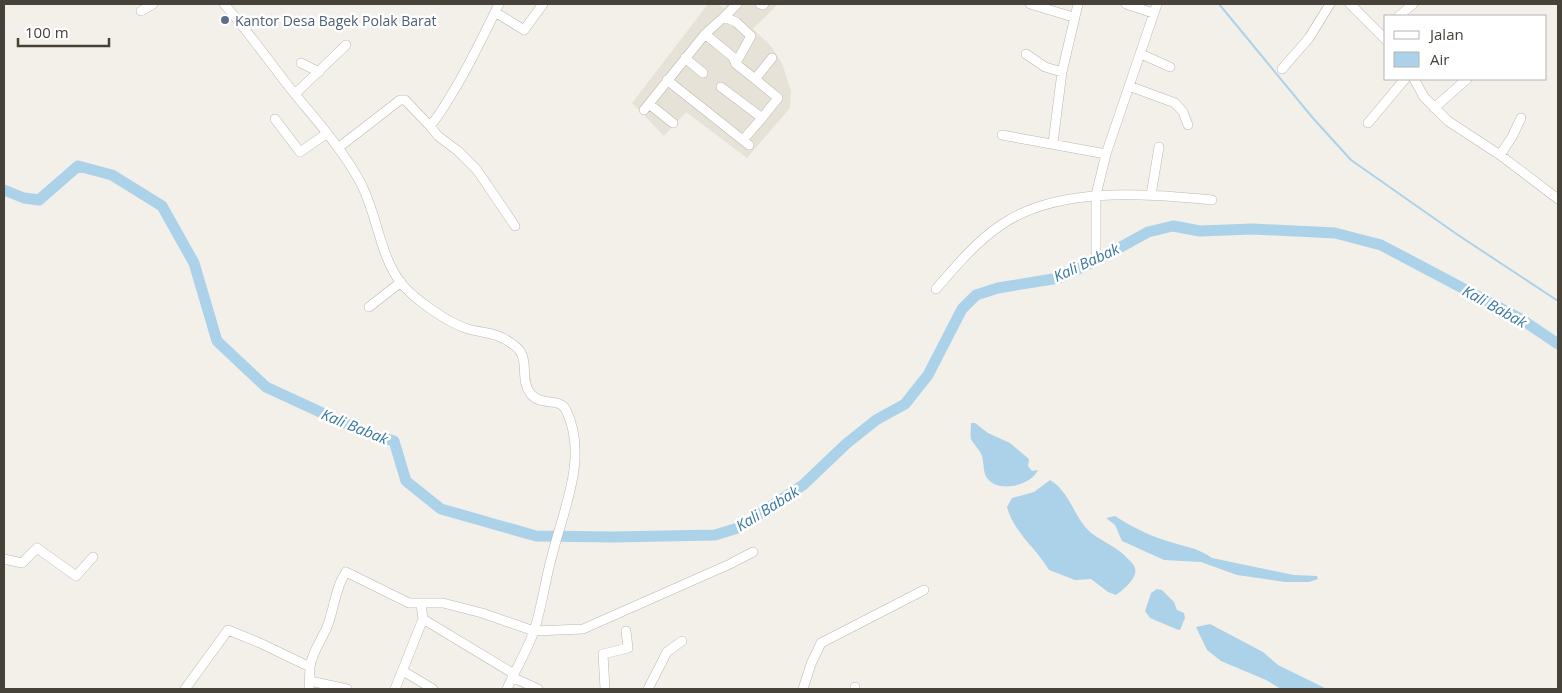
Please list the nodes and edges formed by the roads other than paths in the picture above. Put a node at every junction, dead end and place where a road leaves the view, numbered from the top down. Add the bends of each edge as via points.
1 (153, 4) edge
2 (224, 4) edge
3 (543, 4) edge
4 (737, 4) edge
5 (1030, 4) edge
6 (1078, 4) edge
7 (1126, 4) edge
8 (1157, 4) edge
9 (1330, 4) edge
10 (1350, 4) edge
11 (1413, 4) edge
12 (497, 8) edge
13 (141, 11) dead end
14 (1153, 13) junction
15 (1400, 15) edge
16 (724, 17) junction
17 (1073, 17) junction
18 (705, 34) junction
19 (1384, 34) edge
20 (346, 45) dead end
21 (1026, 54) dead end
22 (1141, 54) junction
23 (685, 58) junction
24 (772, 58) dead end
25 (301, 63) dead end
26 (736, 63) junction
27 (1170, 66) dead end
28 (1282, 69) dead end
29 (319, 72) junction
30 (1062, 72) junction
31 (704, 73) dead end
32 (755, 79) junction
33 (667, 80) junction
34 (1404, 80) edge
35 (1415, 80) edge
36 (1466, 80) edge
37 (1129, 86) junction
38 (721, 87) dead end
39 (295, 94) junction
40 (1434, 108) junction
41 (762, 118) junction
42 (1521, 118) dead end
43 (275, 119) dead end
44 (673, 123) dead end
45 (1368, 123) dead end
46 (1188, 125) dead end
47 (430, 126) junction
48 (326, 134) junction
49 (1002, 134) dead end
50 (1052, 143) junction
51 (1159, 147) dead end
52 (338, 148) junction
53 (1106, 154) junction
54 (1500, 155) junction
55 (1096, 195) junction
56 (1151, 195) junction
57 (1558, 199) edge
58 (1212, 200) dead end
59 (515, 226) dead end
60 (1096, 252) dead end
61 (401, 282) junction
62 (936, 289) dead end
63 (369, 307) dead end
64 (753, 552) dead end
65 (92, 557) dead end
66 (4, 558) edge
67 (924, 590) dead end
68 (421, 604) junction
69 (423, 619) junction
70 (534, 631) junction
71 (626, 631) dead end
72 (682, 641) dead end
73 (310, 667) junction
74 (403, 671) junction
75 (513, 675) junction
76 (309, 685) edge
77 (187, 689) edge
78 (347, 689) edge
79 (395, 689) edge
80 (433, 689) edge
81 (507, 689) edge
82 (538, 689) edge
83 (605, 689) edge
84 (648, 689) edge
85 (803, 689) edge

1 - 13 street
2 - 39 street
3 - 12 street via 523,30
4 - 16 street
5 - 17 street
6 - 17 street
7 - 14 street
8 - 14 street
9 - 28 street via 1309,38
10 - 19 street
11 - 15 street
12 - 47 street via 458,86
14 - 22 street
16 - 18 street
16 - 26 street via 736,22 751,36
17 - 30 street
18 - 23 street
18 - 26 street
20 - 29 street
21 - 30 street via 1045,67
22 - 27 street
22 - 37 street
23 - 31 street
23 - 33 street
24 - 32 street
25 - 29 street
26 - 32 street
29 - 39 street
30 - 50 street
32 - 41 street via 778,98
33 - 41 street via 746,143
33 - 44 street via 646,107
34 - 45 street
35 - 40 street
36 - 40 street
37 - 46 street via 1176,103
37 - 53 street
38 - 41 street
39 - 48 street
40 - 54 street via 1461,131
42 - 54 street
43 - 48 street via 300,152
47 - 52 street via 405,100 400,100
47 - 59 street via 477,170
48 - 52 street
49 - 50 street
50 - 53 street
51 - 56 street
52 - 61 street via 364,188 388,257
53 - 55 street
54 - 57 street
55 - 56 street
55 - 60 street
55 - 62 street via 1036,208 1002,224 963,258
56 - 58 street
61 - 63 street
61 - 70 street via 448,320 467,329 494,334 514,345 523,353 525,383 533,397 559,403 565,408 574,434 571,490
64 - 70 street via 583,629
65 - 66 street via 76,576 37,548 22,563
67 - 85 street via 821,643
68 - 69 street
68 - 70 street via 443,604 482,613
68 - 73 street via 400,600 346,572
69 - 74 street
69 - 75 street
70 - 75 street
71 - 83 street via 628,648 603,654
72 - 84 street via 666,653
73 - 76 street
73 - 77 street via 228,630
74 - 79 street
74 - 80 street
75 - 81 street
75 - 82 street
76 - 78 street

